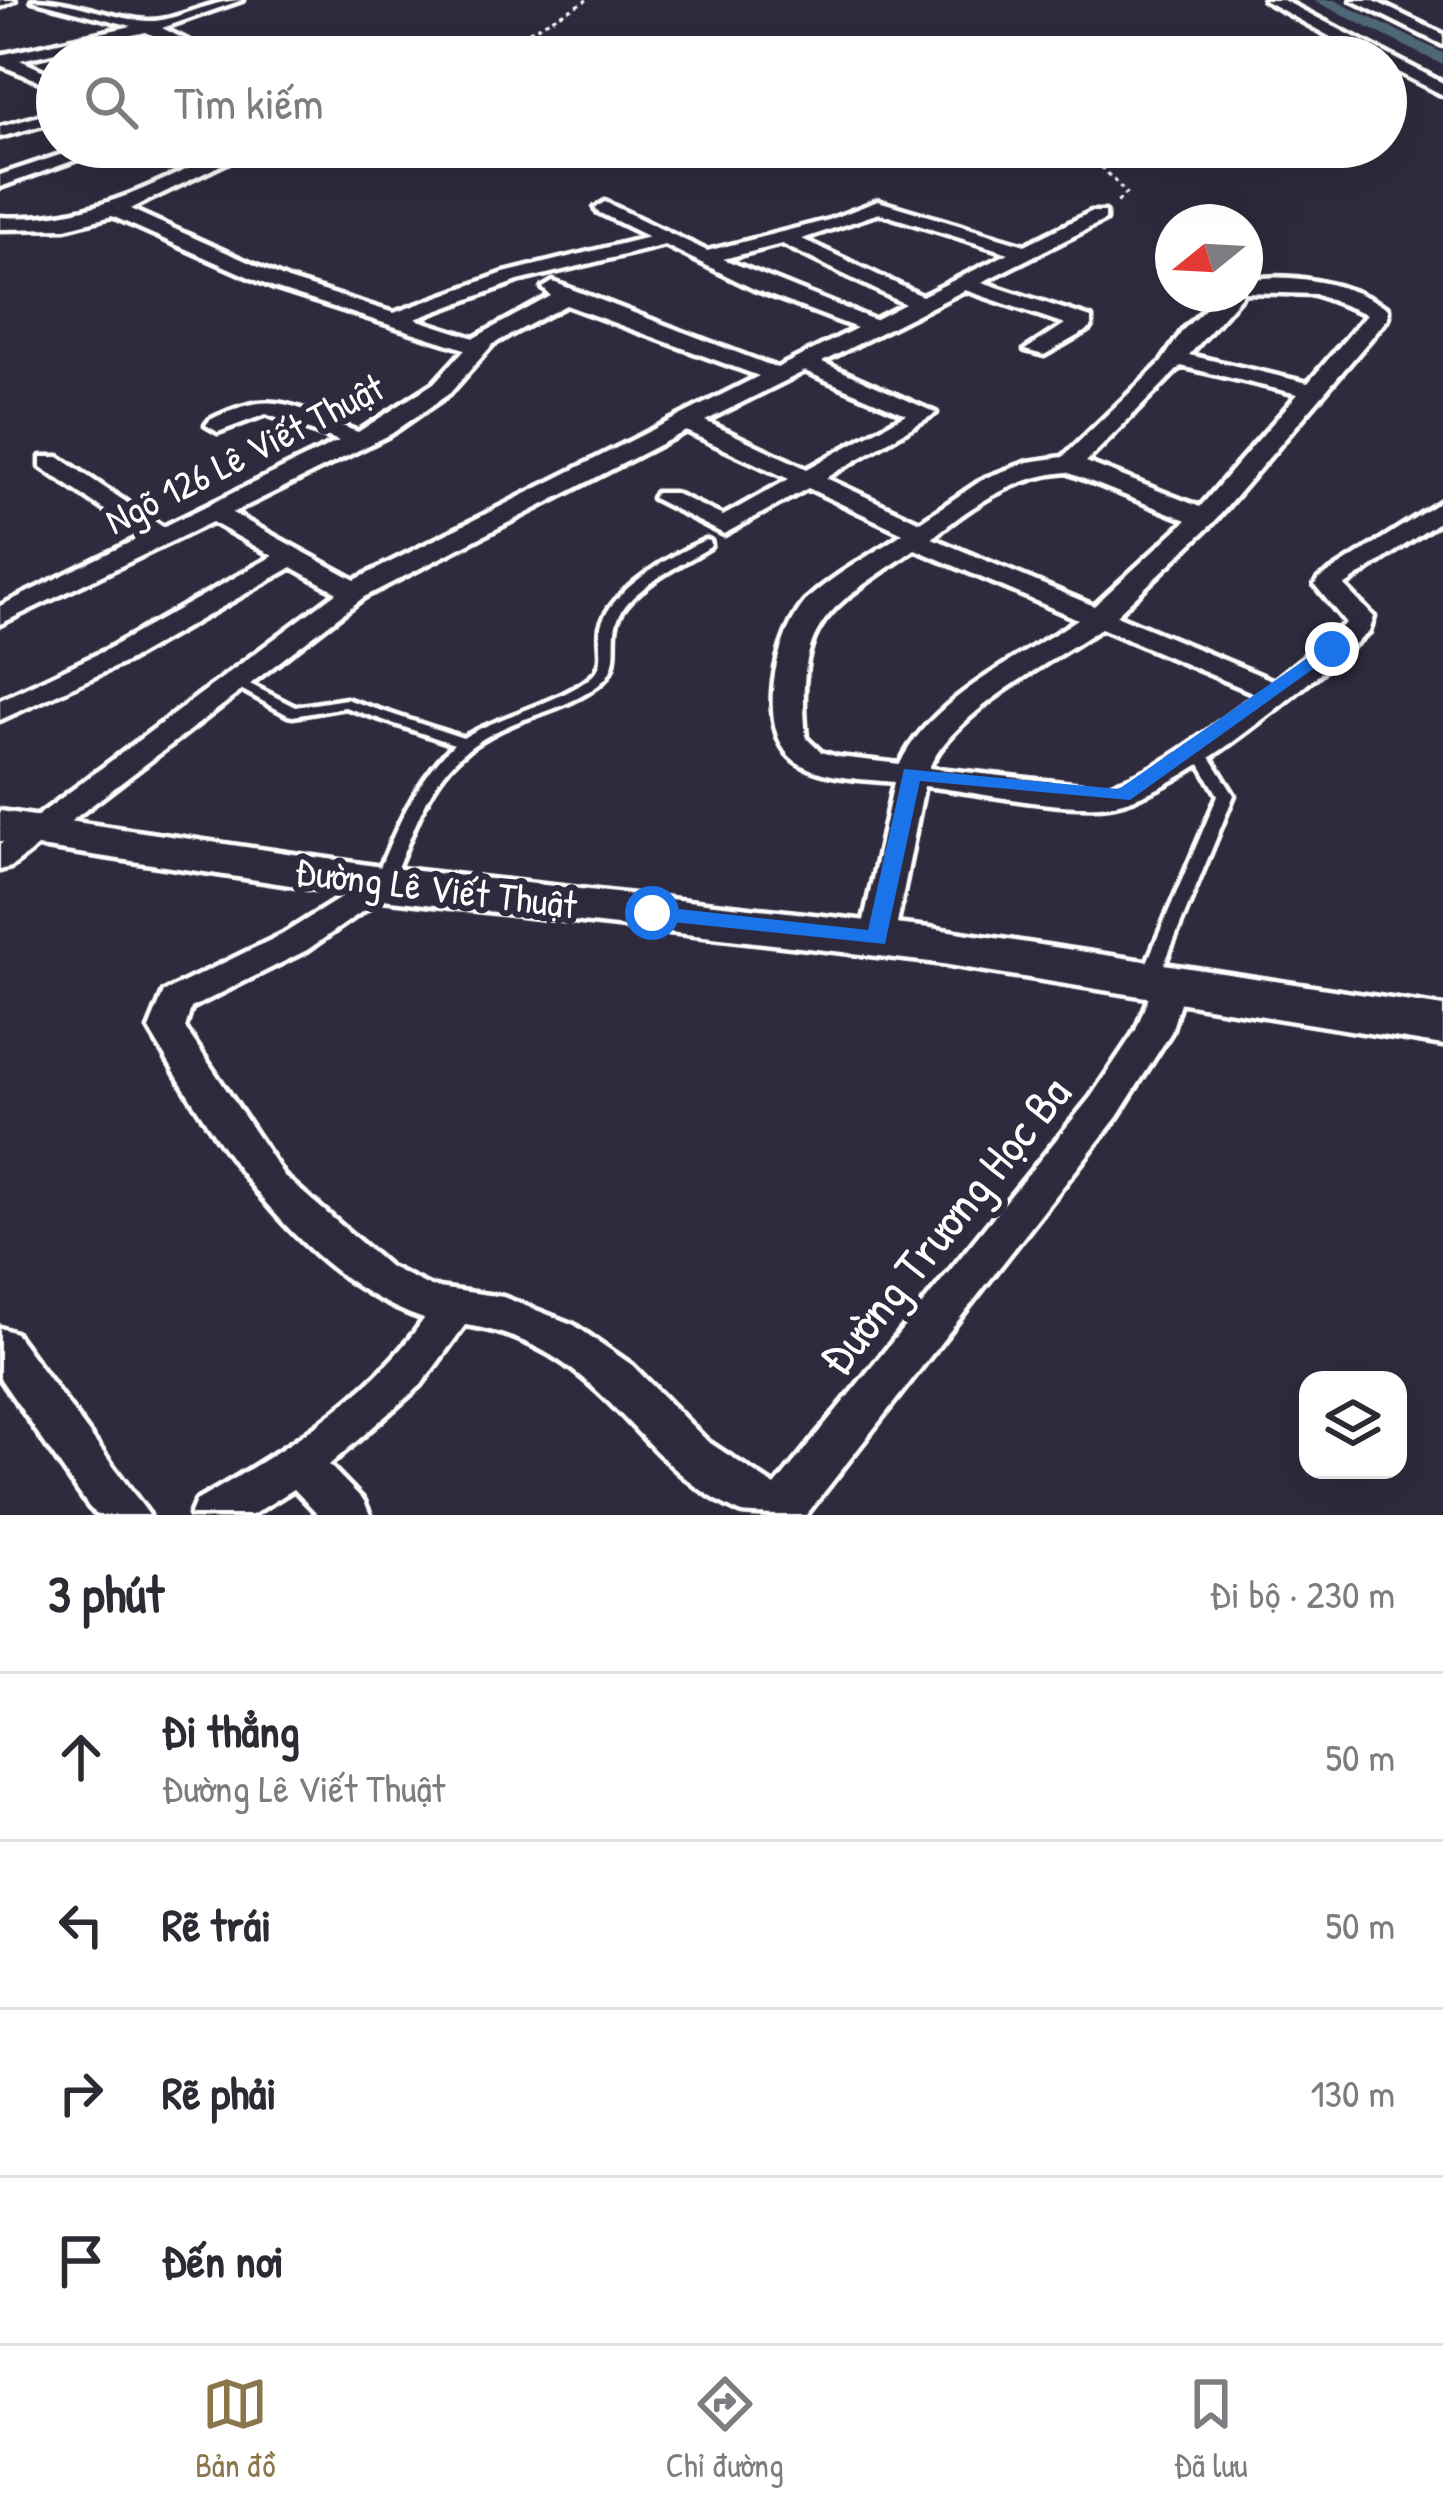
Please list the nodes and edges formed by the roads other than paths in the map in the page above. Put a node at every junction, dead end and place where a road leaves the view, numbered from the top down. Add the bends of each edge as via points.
1 (40, 0) edge
2 (234, 0) edge
3 (1272, 0) edge
4 (1360, 0) edge
5 (148, 27) junction
6 (108, 36) edge
7 (167, 36) edge
8 (1340, 36) edge
9 (1443, 40) edge
10 (36, 52) edge
11 (2, 60) edge
12 (1407, 71) edge
13 (36, 74) edge
14 (1443, 90) edge
15 (36, 122) edge
16 (0, 132) edge
17 (39, 168) edge
18 (201, 168) edge
19 (0, 181) edge
20 (111, 208) junction
21 (605, 208) dead end
22 (1098, 216) road end
23 (0, 223) edge
24 (781, 236) junction
25 (665, 238) junction
26 (1032, 253) junction
27 (710, 256) junction
28 (539, 269) junction
29 (1263, 283) edge
30 (967, 284) junction
31 (565, 297) junction
32 (926, 306) junction
33 (1216, 312) edge
34 (394, 320) junction
35 (879, 329) junction
36 (478, 346) junction
37 (1036, 350) dead end
38 (1174, 358) junction
39 (805, 363) junction
40 (779, 376) junction
41 (1310, 391) junction
42 (686, 422) junction
43 (218, 425) dead end
44 (360, 441) junction
45 (50, 462) dead end
46 (1070, 464) junction
47 (812, 476) junction
48 (665, 498) dead end
49 (1443, 508) edge
50 (212, 512) junction
51 (1204, 518) junction
52 (158, 535) junction
53 (917, 536) junction
54 (705, 544) dead end
55 (295, 554) junction
56 (355, 591) junction
57 (0, 616) edge
58 (1095, 620) junction
59 (235, 682) junction
60 (1276, 692) junction
61 (0, 711) edge
62 (464, 743) junction
63 (1197, 747) junction
64 (911, 774) junction
65 (12, 840) edge
66 (382, 883) junction
67 (877, 939) junction
68 (1158, 984) junction
69 (1443, 1026) edge
70 (454, 1308) junction
71 (0, 1346) edge
72 (300, 1465) junction
73 (780, 1514) edge
74 (127, 1515) edge
75 (212, 1515) edge
76 (348, 1515) edge

1 - 5 street
2 - 5 street
3 - 8 street
4 - 9 street
5 - 6 street
5 - 7 street
10 - 11 street
11 - 13 street
12 - 14 street
15 - 16 street
17 - 19 street
18 - 20 street
20 - 23 street via 66,223
20 - 34 street via 248,271
21 - 25 street
22 - 26 street
24 - 26 street via 886,207
24 - 27 street
24 - 32 street
25 - 27 street
25 - 28 street
26 - 30 street
27 - 35 street via 761,285
28 - 31 street
28 - 34 street
29 - 41 street via 1362,302 1381,313
30 - 32 street
30 - 37 street via 1083,323
31 - 36 street, Ngõ 126 Lê Viết Thuật
31 - 40 street
32 - 35 street
33 - 38 street
34 - 36 street
35 - 39 street
36 - 44 street, Ngõ 126 Lê Viết Thuật via 442,388
38 - 41 street
38 - 46 street
39 - 40 street
39 - 47 street via 924,412
40 - 42 street
41 - 51 street
42 - 47 street
42 - 56 street
43 - 44 street via 269,406
44 - 50 street, Ngõ 126 Lê Viết Thuật
45 - 52 street
46 - 51 street
46 - 53 street via 994,483
47 - 48 street via 724,526
47 - 53 street
49 - 60 street via 1328,585 1361,621
50 - 52 street, Ngõ 126 Lê Viết Thuật
50 - 55 street
51 - 58 street
52 - 57 street, Ngõ 126 Lê Viết Thuật
53 - 58 street
53 - 64 street via 818,604 797,644 785,706 791,740 810,758
54 - 62 lane via 622,602 609,620 610,663 599,677
55 - 56 street
55 - 61 street
56 - 59 street
58 - 60 street
58 - 64 street via 965,707
59 - 62 lane via 293,712 346,703
59 - 65 street
60 - 63 street
62 - 66 lane via 412,814
63 - 64 street via 1142,787 1113,797
63 - 68 lane via 1226,795
64 - 67 street
65 - 66 main road, Đường Lê Viết Thuật
66 - 67 main road, Đường Lê Viết Thuật
66 - 70 street via 295,942 185,992 167,1029 245,1156 288,1206 401,1295
67 - 68 main road, Đường Lê Viết Thuật
68 - 69 main road, Đường Lê Viết Thuật
68 - 73 street, Đường Trương Học Ba via 1153,1032 1104,1108
70 - 72 street via 387,1391
70 - 73 street via 503,1314 589,1355 692,1455
71 - 74 street
72 - 75 street
72 - 76 street

